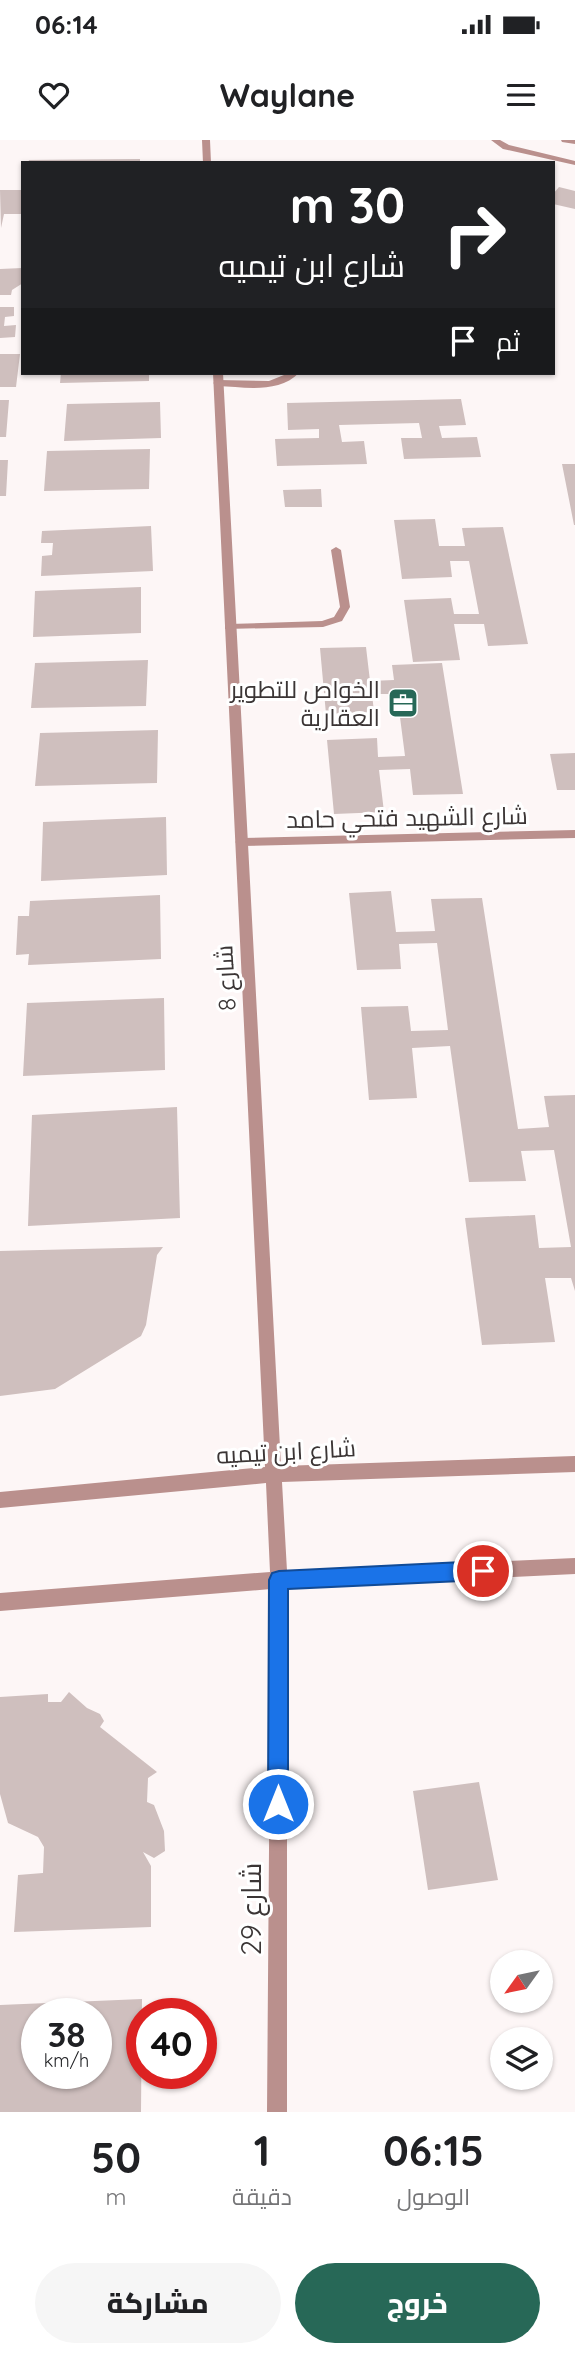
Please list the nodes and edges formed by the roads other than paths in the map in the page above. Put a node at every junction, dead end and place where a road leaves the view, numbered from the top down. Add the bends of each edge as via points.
1 (206, 140) edge
2 (495, 140) edge
3 (565, 140) edge
4 (575, 142) edge
5 (207, 161) edge
6 (575, 163) edge
7 (292, 375) edge
8 (218, 378) edge
9 (336, 550) dead end
10 (229, 627) junction
11 (575, 834) edge
12 (241, 842) junction
13 (575, 1464) edge
14 (275, 1474) junction
15 (0, 1500) edge
16 (575, 1566) edge
17 (279, 1580) junction
18 (0, 1602) edge
19 (277, 2112) edge

1 - 5 street
2 - 6 street via 506,147
3 - 4 street
7 - 8 street via 275,383
8 - 10 street, شارع 8
9 - 10 street via 345,607 338,619 323,624
10 - 12 street, شارع 8
11 - 12 street, شارع الشهيد فتحي حامد
12 - 14 street, شارع 8
13 - 14 street, شارع ابن تيميه
14 - 15 street, شارع ابن تيميه
14 - 17 street, شارع 8
16 - 17 street
17 - 18 street
17 - 19 street, شارع 29

